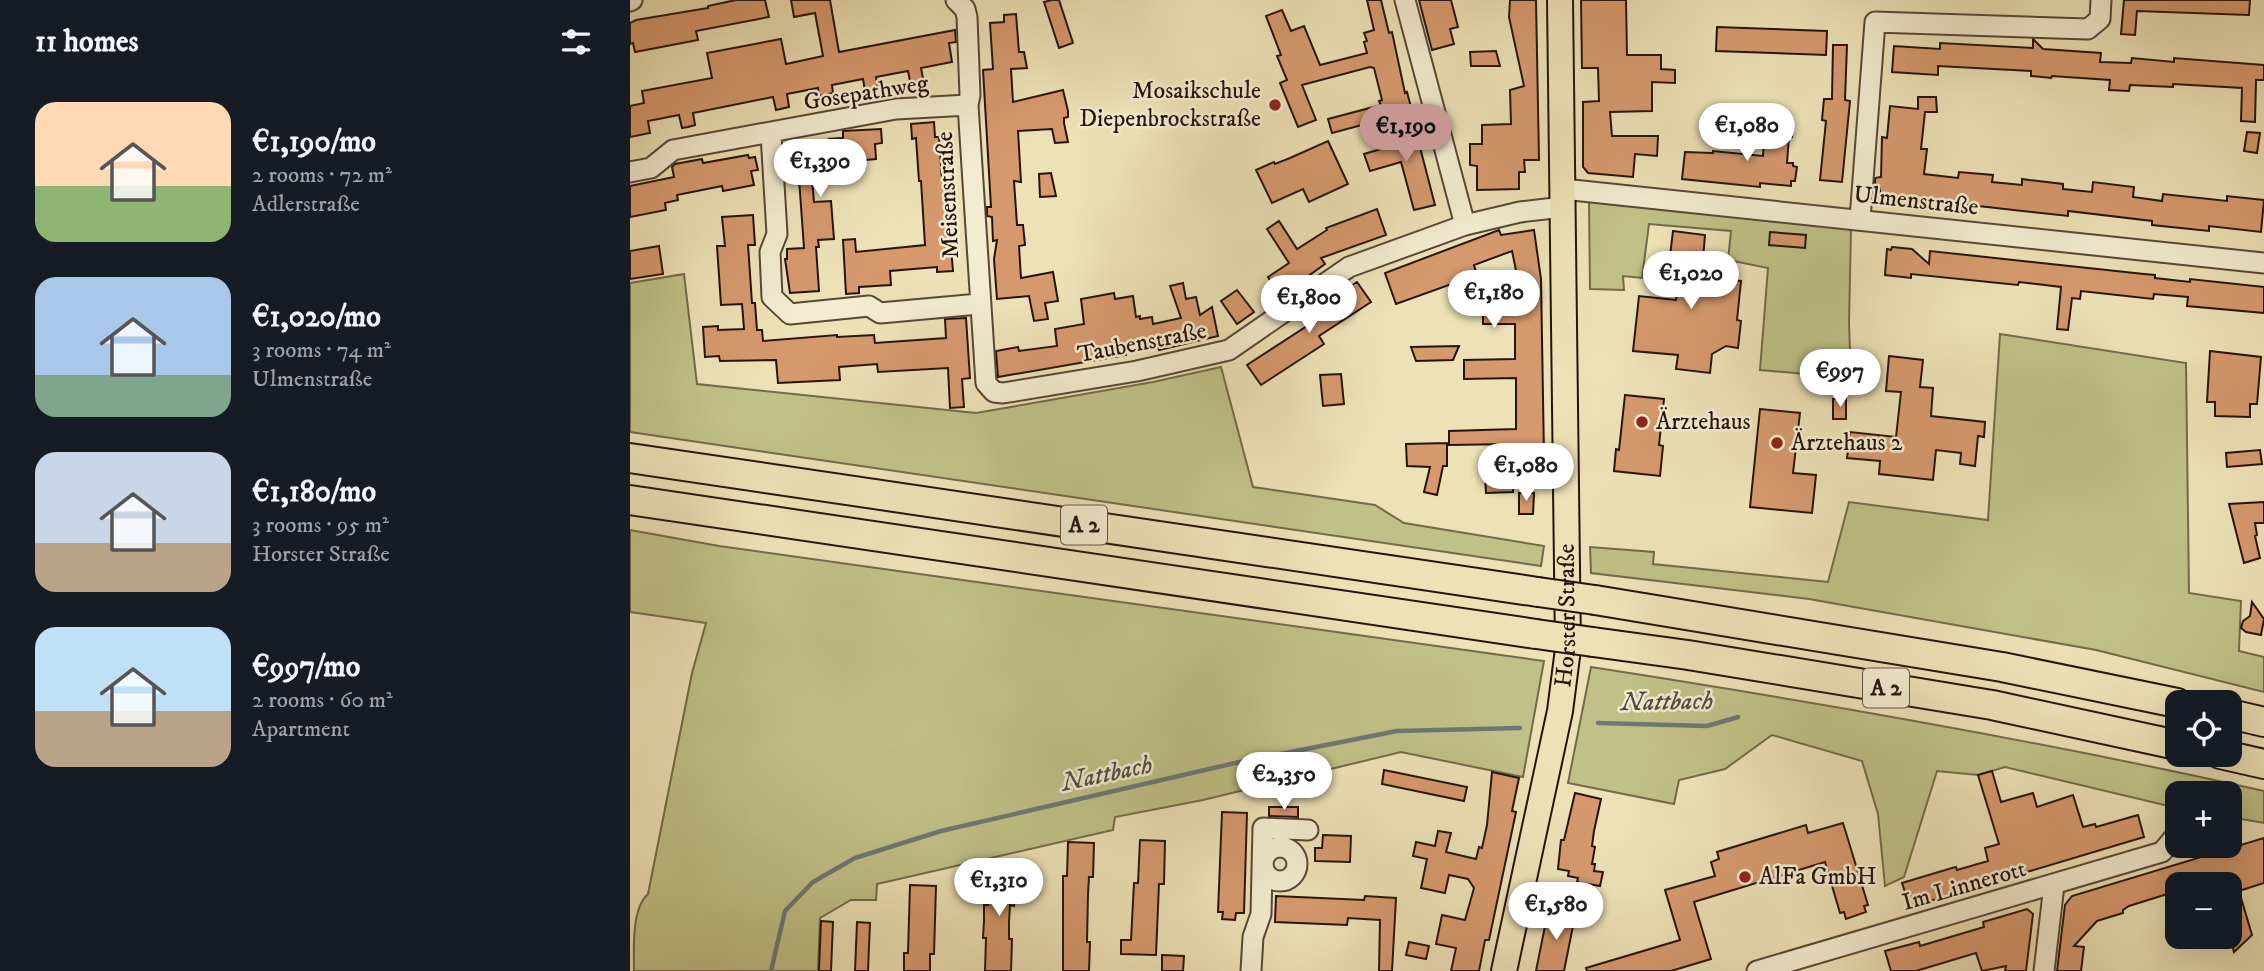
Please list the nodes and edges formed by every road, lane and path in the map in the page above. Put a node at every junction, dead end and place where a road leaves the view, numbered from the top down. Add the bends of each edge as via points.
1 (956, 0) edge
2 (1405, 0) edge
3 (1560, 0) edge
4 (2101, 0) edge
5 (968, 105) junction
6 (771, 134) junction
7 (630, 172) edge
8 (1563, 198) junction
9 (1860, 219) junction
10 (1465, 225) junction
11 (2264, 263) edge
12 (979, 304) junction
13 (990, 390) joint
14 (630, 458) edge
15 (630, 500) edge
16 (2165, 701) edge
17 (2242, 717) edge
18 (2264, 722) edge
19 (2165, 742) edge
20 (2242, 759) edge
21 (2264, 764) edge
22 (1308, 830) dead end
23 (2165, 848) edge
24 (2054, 886) junction
25 (1251, 971) edge
26 (1504, 971) edge
27 (1757, 971) edge
28 (2044, 971) edge

1 - 5 street, Meisenstraße via 967,17
2 - 10 street
3 - 8 main road, Horster Straße
4 - 9 street via 2100,19 2088,29 1875,22
5 - 6 street, Gosepathweg via 896,109
5 - 12 street, Meisenstraße
6 - 7 street, Gosepathweg via 673,150 651,168
6 - 12 street via 777,234 770,252 772,298 790,314 869,306 880,313
8 - 9 street, Ulmenstraße
8 - 10 street, Taubenstraße
8 - 26 main road, Horster Straße via 1568,649 1560,711
9 - 11 street, Ulmenstraße
10 - 13 street, Taubenstraße via 1349,267 1229,351 1003,393
12 - 13 street, Meisenstraße
14 - 16 highway, A 2, bridge via 1595,600 2002,667
15 - 19 highway, A 2, bridge via 1688,655 1992,705
17 - 18 highway
20 - 21 highway
22 - 25 street via 1263,828 1261,914 1253,937
23 - 24 street, Im Linnerott
24 - 27 street, Im Linnerott
24 - 28 street

